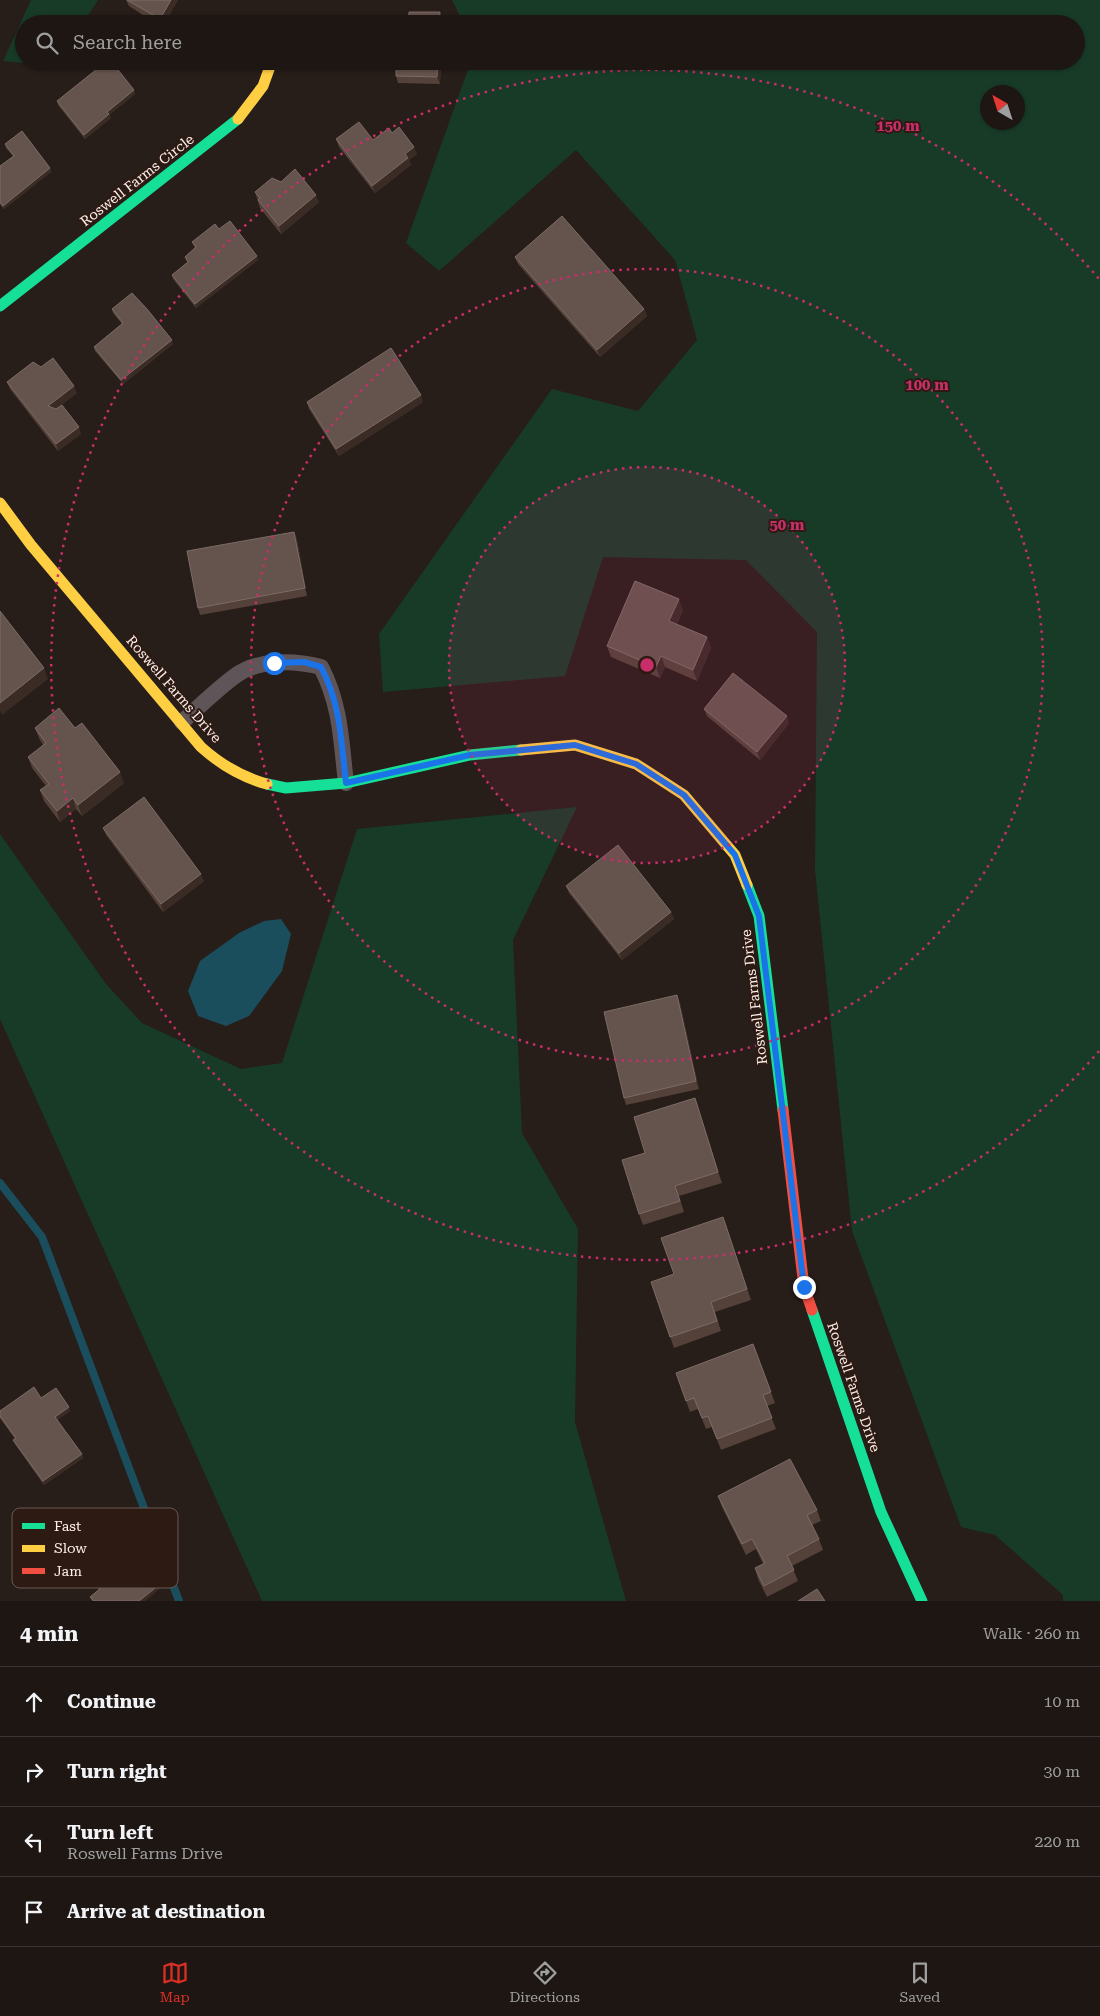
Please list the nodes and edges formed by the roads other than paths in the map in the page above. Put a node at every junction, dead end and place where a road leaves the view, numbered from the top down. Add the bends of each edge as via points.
1 (269, 70) edge
2 (0, 306) edge
3 (0, 503) edge
4 (182, 722) junction
5 (346, 783) junction
6 (922, 1601) edge

1 - 2 street, Roswell Farms Circle via 263,86 236,121
3 - 4 street, Roswell Farms Drive via 31,545
4 - 5 street, Roswell Farms Drive via 201,747 219,762 252,780 286,788
4 - 5 lane via 236,675 274,663 304,662 321,667 337,707
5 - 6 street, Roswell Farms Drive via 470,755 575,745 636,764 684,795 735,855 759,916 804,1287 881,1512

